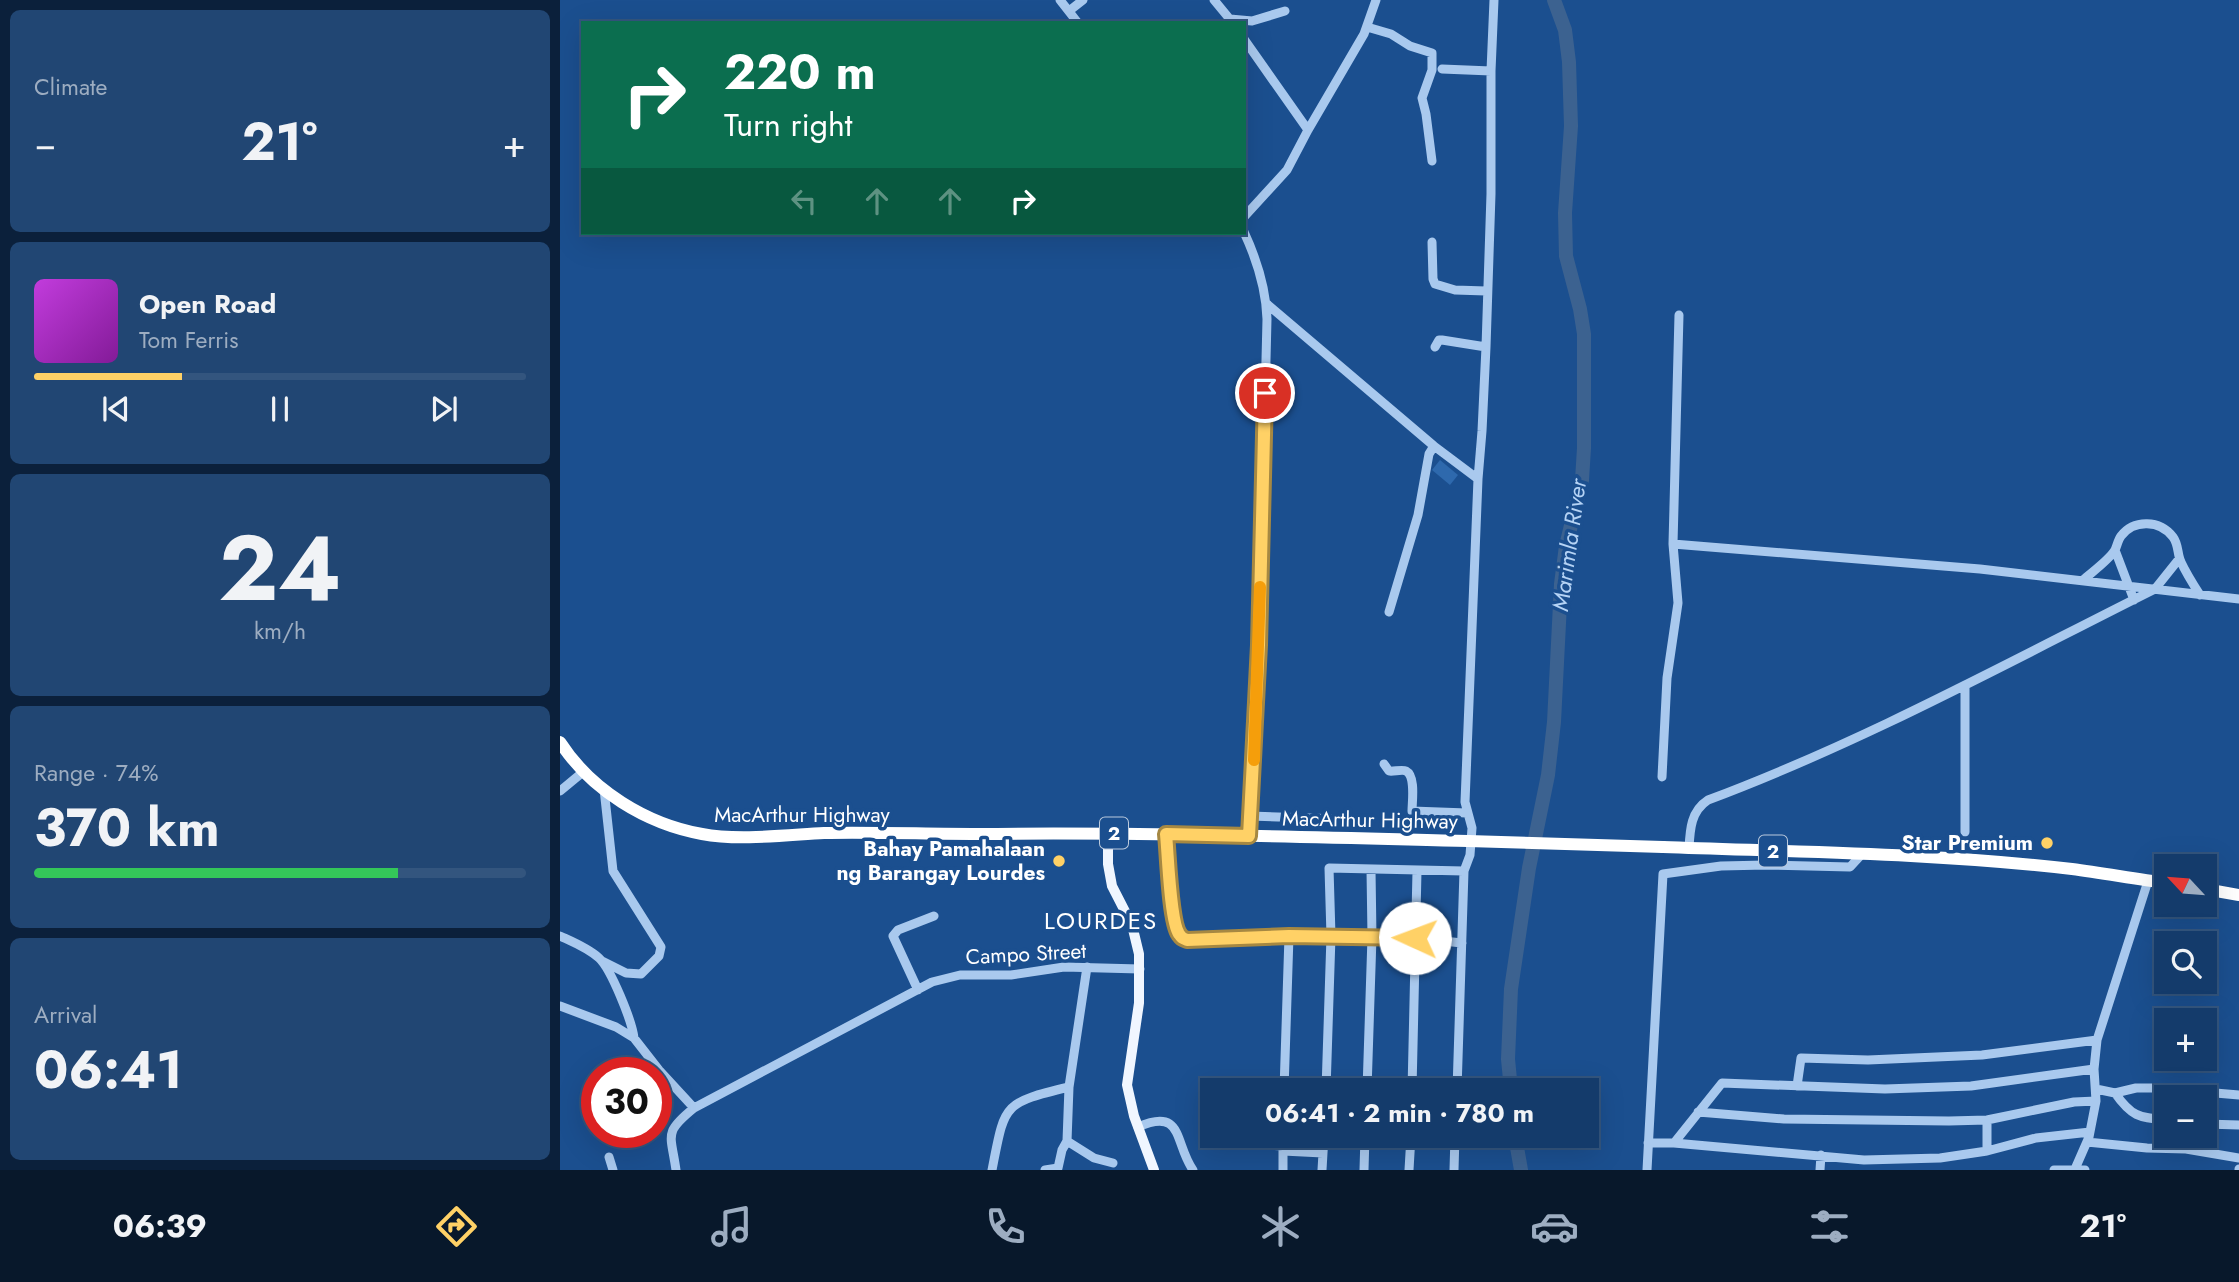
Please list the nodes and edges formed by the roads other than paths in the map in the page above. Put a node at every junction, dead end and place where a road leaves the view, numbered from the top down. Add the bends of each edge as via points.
1 (1060, 0) edge
2 (1083, 0) edge
3 (1214, 0) edge
4 (1376, 0) edge
5 (1494, 0) edge
6 (1069, 11) junction
7 (1285, 11) dead end
8 (1076, 21) edge
9 (1232, 21) edge
10 (1367, 27) junction
11 (1246, 42) edge
12 (1443, 69) dead end
13 (1491, 71) junction
14 (1308, 130) junction
15 (1432, 161) dead end
16 (1246, 215) edge
17 (1245, 235) edge
18 (1432, 242) dead end
19 (1486, 291) junction
20 (1267, 304) junction
21 (1679, 315) dead end
22 (1486, 347) junction
23 (1436, 348) dead end
24 (1433, 446) junction
25 (1478, 479) junction
26 (1673, 544) junction
27 (2115, 550) junction
28 (2179, 559) junction
29 (2083, 580) junction
30 (2128, 586) junction
31 (2155, 589) junction
32 (2200, 595) junction
33 (2239, 599) edge
34 (2134, 600) junction
35 (1389, 612) dead end
36 (1965, 686) junction
37 (560, 742) edge
38 (1384, 764) dead end
39 (583, 772) junction
40 (1661, 777) dead end
41 (604, 789) junction
42 (560, 791) edge
43 (1467, 813) junction
44 (1250, 816) junction
45 (1340, 819) dead end
46 (1965, 832) dead end
47 (1108, 833) junction
48 (1166, 834) junction
49 (1249, 836) junction
50 (1689, 848) junction
51 (1861, 854) junction
52 (1371, 870) junction
53 (1417, 871) junction
54 (1464, 871) junction
55 (2148, 881) junction
56 (2154, 882) edge
57 (2217, 891) edge
58 (2239, 895) edge
59 (934, 916) dead end
60 (560, 936) edge
61 (1289, 936) junction
62 (1331, 936) junction
63 (1372, 937) junction
64 (1415, 938) junction
65 (1462, 943) junction
66 (603, 961) junction
67 (1087, 967) junction
68 (1140, 969) junction
69 (918, 990) junction
70 (560, 1006) edge
71 (634, 1038) junction
72 (2098, 1040) junction
73 (2094, 1069) junction
74 (1284, 1078) edge
75 (1326, 1078) edge
76 (1367, 1078) edge
77 (1412, 1078) edge
78 (1457, 1078) edge
79 (1797, 1086) junction
80 (1069, 1087) junction
81 (2096, 1089) junction
82 (2115, 1093) junction
83 (2239, 1095) edge
84 (2096, 1101) junction
85 (694, 1108) junction
86 (1698, 1112) junction
87 (1987, 1120) junction
88 (2154, 1120) edge
89 (2217, 1124) edge
90 (2239, 1125) edge
91 (1138, 1127) junction
92 (2089, 1137) junction
93 (1067, 1141) junction
94 (1648, 1143) junction
95 (1674, 1143) junction
96 (1278, 1148) edge
97 (1323, 1148) edge
98 (1365, 1148) edge
99 (1410, 1148) edge
100 (1455, 1148) edge
101 (1283, 1149) junction
102 (1987, 1151) junction
103 (1323, 1153) junction
104 (672, 1154) junction
105 (1821, 1155) junction
106 (609, 1157) dead end
107 (2239, 1158) edge
108 (1114, 1163) dead end
109 (2080, 1169) edge
110 (613, 1170) edge
111 (668, 1170) edge
112 (676, 1170) edge
113 (992, 1170) edge
114 (1045, 1170) edge
115 (1154, 1170) edge
116 (1193, 1170) edge
117 (1283, 1170) edge
118 (1322, 1170) edge
119 (1364, 1170) edge
120 (1409, 1170) edge
121 (1454, 1170) edge
122 (1647, 1170) edge
123 (1819, 1170) edge
124 (2054, 1170) edge

1 - 6 street
2 - 6 street
3 - 9 street
4 - 10 street
5 - 13 street
6 - 8 street
7 - 9 street via 1252,21
10 - 14 street
10 - 15 street via 1434,56 1422,98
11 - 14 street
12 - 13 street
13 - 19 street
14 - 16 street via 1287,170
17 - 20 street
18 - 19 street via 1435,284
19 - 22 street
20 - 24 street
20 - 44 street
21 - 26 street
22 - 23 street via 1439,340
22 - 25 street
24 - 25 street
24 - 35 street
25 - 43 street
26 - 29 street
26 - 40 street via 1678,603 1667,678
27 - 28 street via 2130,528 2152,524 2174,538
27 - 29 street
27 - 30 street
28 - 31 street
28 - 32 street
29 - 30 street
30 - 31 street
30 - 34 street
31 - 32 street
31 - 34 street
32 - 33 street
34 - 36 street
36 - 46 street
36 - 50 street via 1777,774 1708,800 1694,817
37 - 39 highway, MacArthur Highway / 2
38 - 43 street via 1389,771 1409,774 1412,811
39 - 41 highway, MacArthur Highway / 2
39 - 42 street
41 - 47 highway, MacArthur Highway / 2 via 626,806 702,834
41 - 66 street via 613,871 661,947 659,956 641,974 626,973
43 - 54 street via 1472,828 1471,855
44 - 45 street
44 - 49 street
47 - 48 highway, MacArthur Highway / 2
47 - 68 main road via 1109,874 1136,939
48 - 49 highway, MacArthur Highway / 2
48 - 61 street via 1171,893 1181,937
49 - 50 highway, MacArthur Highway / 2, bridge
50 - 51 highway, MacArthur Highway / 2
51 - 55 highway, MacArthur Highway / 2 via 2072,869
51 - 94 street via 1850,867 1766,864 1663,874
52 - 53 street
52 - 62 street via 1329,868
52 - 63 street
53 - 54 street
53 - 64 street
54 - 65 street
55 - 56 highway, MacArthur Highway / 2
55 - 72 street
57 - 58 highway
59 - 69 street via 893,936
60 - 66 street
61 - 62 street
61 - 74 street
62 - 63 street
62 - 75 street
63 - 64 street
63 - 76 street
64 - 65 street
64 - 77 street
65 - 78 street
66 - 71 street
67 - 68 street, Campo Street
67 - 69 street, Campo Street via 960,975
67 - 80 street
68 - 91 main road via 1127,1085
69 - 85 street, Campo Street
70 - 71 street
71 - 85 street
72 - 73 street
72 - 79 street via 1982,1055 1801,1058
73 - 79 street via 1971,1086
73 - 81 street
79 - 86 street via 1723,1083
80 - 93 street
80 - 113 street via 1023,1100 1007,1112
81 - 82 street
81 - 84 street
82 - 83 street via 2157,1088
82 - 88 street via 2133,1114
84 - 87 street
84 - 92 street
85 - 104 street via 676,1123
86 - 87 street via 1871,1122
86 - 95 street
87 - 102 street
89 - 90 street
91 - 115 main road
91 - 116 street via 1160,1120 1170,1123
92 - 102 street via 2036,1138
92 - 107 street
92 - 109 street
93 - 108 street via 1094,1158
93 - 114 street via 1058,1168
94 - 95 street
94 - 122 street
95 - 105 street
96 - 101 street
97 - 103 street
98 - 119 street
99 - 120 street
100 - 121 street
101 - 103 street
101 - 117 street
102 - 105 street via 1940,1158 1864,1160
103 - 118 street
104 - 111 street
104 - 112 street
105 - 123 street
106 - 110 street
109 - 124 street

